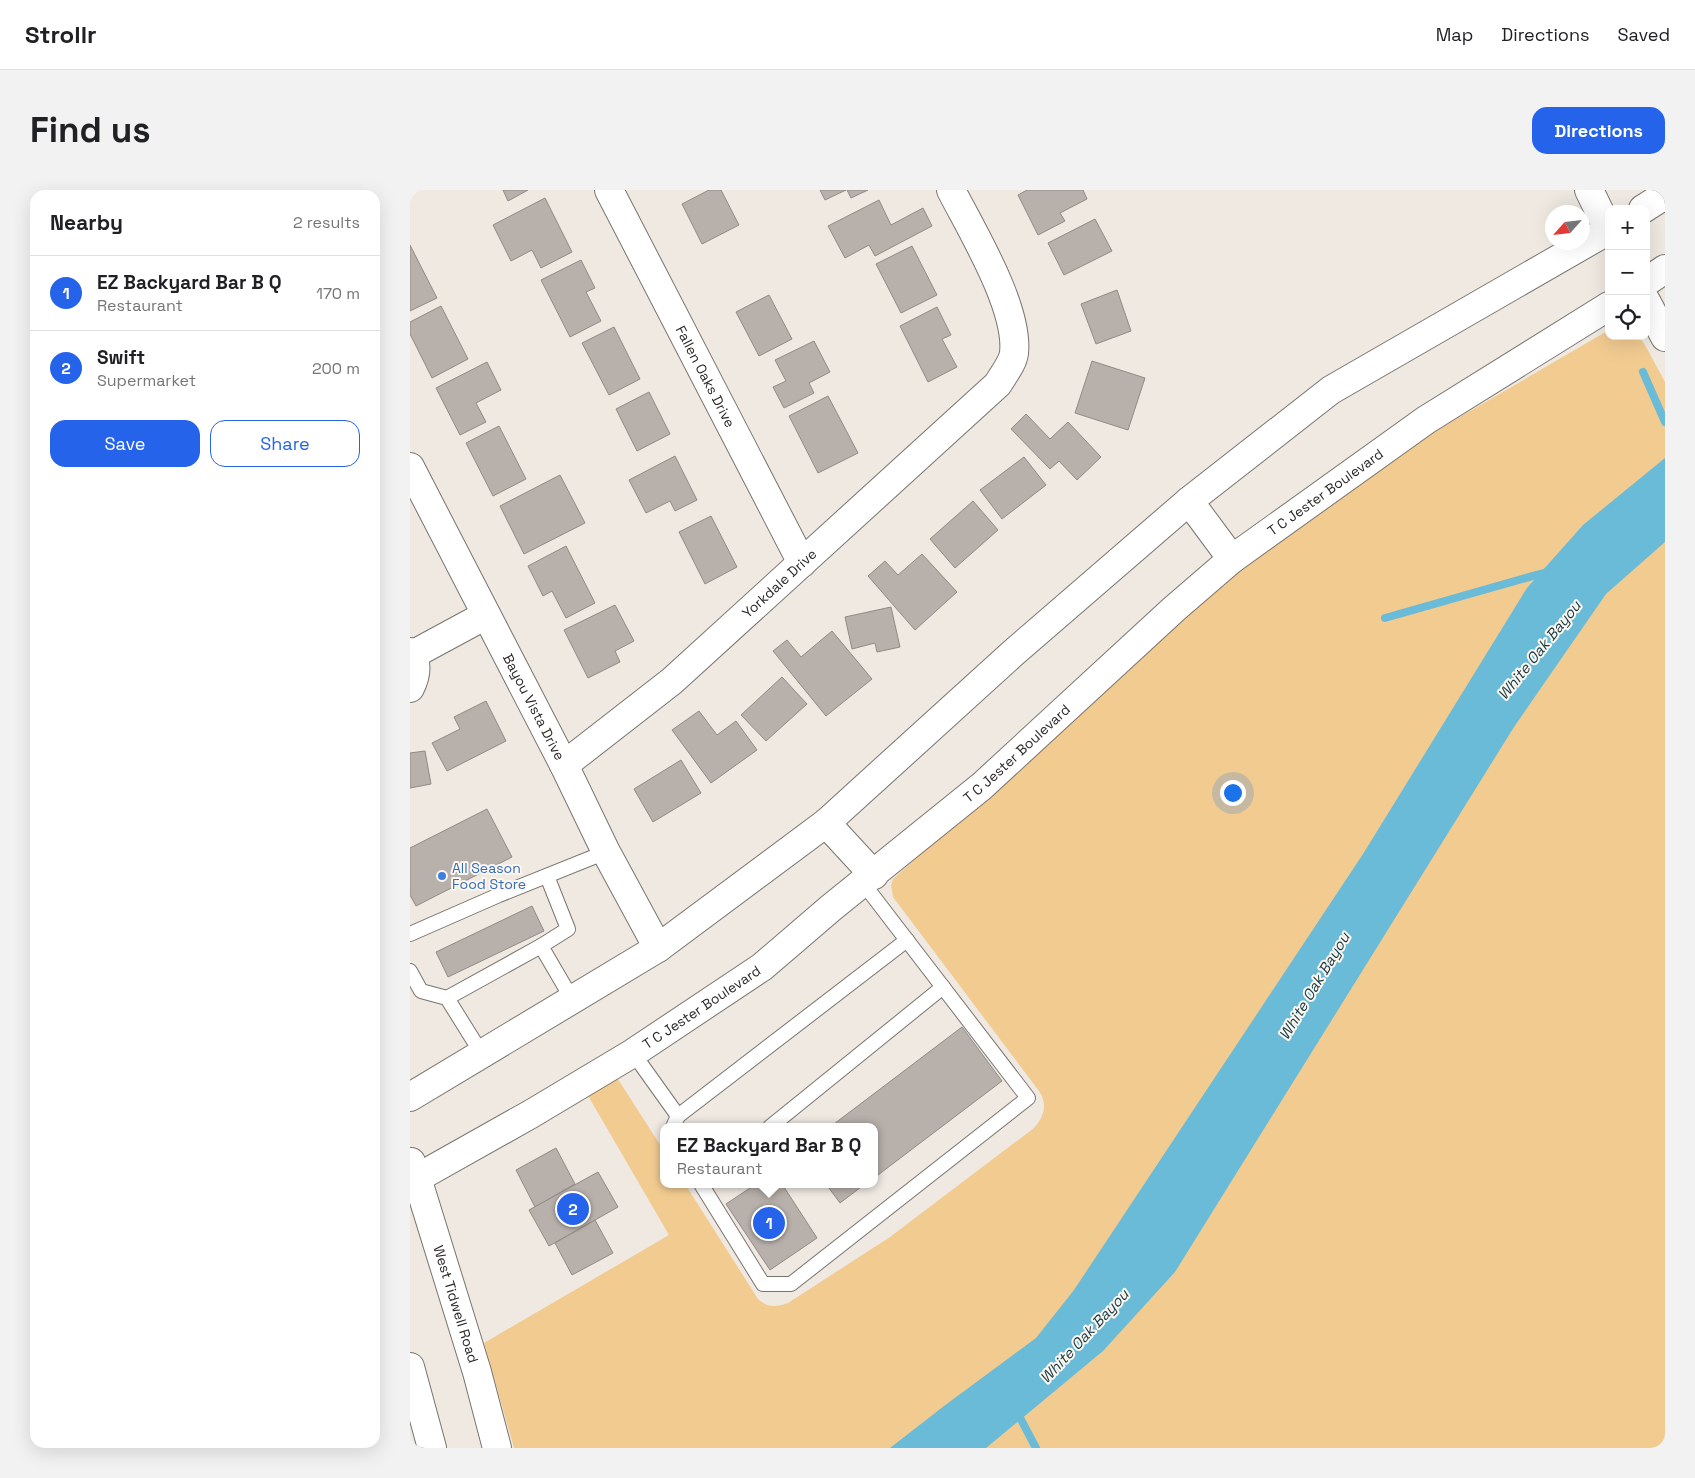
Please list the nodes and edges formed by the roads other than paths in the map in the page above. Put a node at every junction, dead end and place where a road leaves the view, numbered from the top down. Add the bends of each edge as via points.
1 (609, 190) edge
2 (951, 190) edge
3 (1589, 190) edge
4 (1665, 195) edge
5 (1650, 205) edge
6 (1605, 222) edge
7 (1605, 232) edge
8 (1665, 270) edge
9 (1650, 279) edge
10 (1605, 308) edge
11 (1650, 308) edge
12 (1665, 337) edge
13 (410, 467) edge
14 (1189, 500) junction
15 (1232, 559) junction
16 (802, 563) junction
17 (486, 615) junction
18 (411, 653) edge
19 (410, 688) edge
20 (564, 765) junction
21 (826, 823) junction
22 (606, 852) junction
23 (547, 876) junction
24 (868, 879) junction
25 (410, 934) edge
26 (907, 940) junction
27 (541, 946) junction
28 (658, 948) junction
29 (410, 970) edge
30 (943, 987) junction
31 (447, 998) junction
32 (572, 999) junction
33 (633, 1053) junction
34 (482, 1054) junction
35 (410, 1097) edge
36 (675, 1121) edge
37 (775, 1123) edge
38 (412, 1174) edge
39 (703, 1188) edge
40 (410, 1367) edge
41 (432, 1448) edge
42 (497, 1448) edge

1 - 16 main road, Fallen Oaks Drive
2 - 16 main road, Yorkdale Drive via 996,277 1014,328 1014,355 998,384
3 - 6 main road
4 - 5 main road
7 - 14 main road via 1331,390
8 - 9 main road
10 - 15 main road, T C Jester Boulevard via 1426,420
11 - 12 main road
13 - 17 main road, Bayou Vista Drive
14 - 15 main road
14 - 21 main road via 1012,654
15 - 24 main road, T C Jester Boulevard via 1174,608 982,786
16 - 20 main road, Yorkdale Drive via 672,681
17 - 18 main road
17 - 20 main road, Bayou Vista Drive
18 - 19 main road via 416,667
20 - 22 main road, Bayou Vista Drive
21 - 24 main road
21 - 28 main road
22 - 23 lane
22 - 28 main road, Bayou Vista Drive
23 - 25 lane
23 - 27 lane via 568,929
24 - 26 lane
24 - 33 main road, T C Jester Boulevard via 762,967
26 - 30 lane
26 - 36 lane
27 - 31 lane
27 - 32 lane
28 - 32 main road
29 - 31 lane via 421,991
30 - 37 lane
30 - 39 lane via 1028,1098 791,1284 763,1284
31 - 34 lane
32 - 34 main road
33 - 36 lane
33 - 38 main road, T C Jester Boulevard via 531,1114
34 - 35 main road
38 - 42 main road, West Tidwell Road via 477,1372
40 - 41 main road

